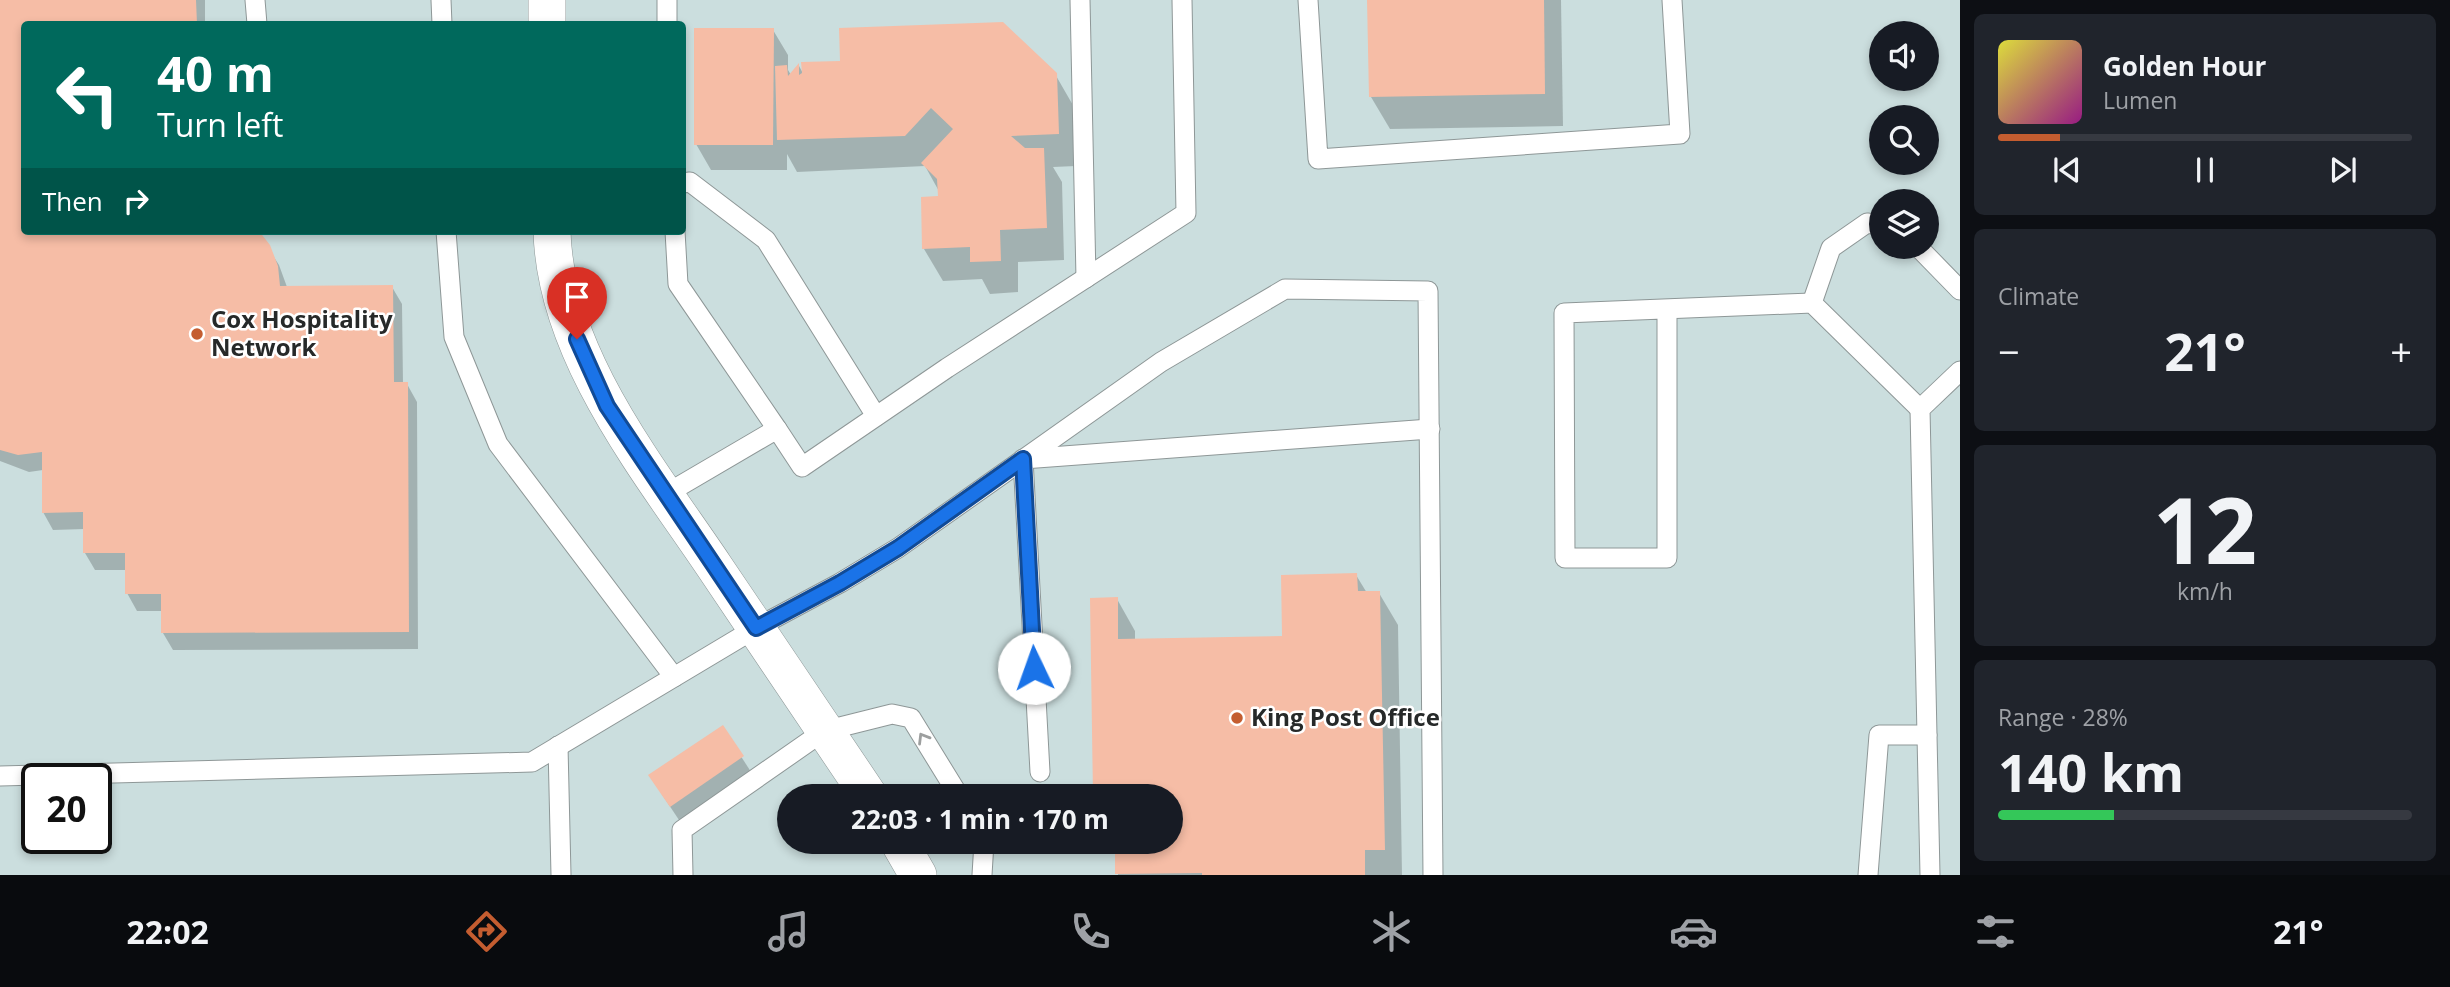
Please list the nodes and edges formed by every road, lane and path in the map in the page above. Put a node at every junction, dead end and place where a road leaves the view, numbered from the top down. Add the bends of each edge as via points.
1 (255, 0) edge
2 (442, 0) edge
3 (547, 0) edge
4 (667, 0) edge
5 (1080, 0) edge
6 (1182, 0) edge
7 (1308, 0) edge
8 (1672, 0) edge
9 (257, 21) edge
10 (442, 21) edge
11 (547, 21) edge
12 (667, 21) edge
13 (686, 183) edge
14 (1869, 223) edge
15 (446, 235) edge
16 (552, 235) edge
17 (675, 235) edge
18 (1930, 259) edge
19 (1086, 278) junction
20 (1960, 290) edge
21 (1812, 303) junction
22 (1667, 309) junction
23 (1960, 371) edge
24 (1920, 409) junction
25 (876, 416) junction
26 (776, 429) junction
27 (1430, 429) junction
28 (1023, 459) junction
29 (666, 494) junction
30 (756, 628) junction
31 (674, 677) junction
32 (824, 731) junction
33 (1927, 735) junction
34 (558, 746) junction
35 (1040, 772) dead end
36 (0, 776) edge
37 (861, 784) edge
38 (952, 784) edge
39 (907, 854) edge
40 (983, 854) edge
41 (561, 875) edge
42 (683, 875) edge
43 (918, 875) edge
44 (982, 875) edge
45 (1433, 875) edge
46 (1868, 875) edge
47 (1930, 875) edge

1 - 9 lane
2 - 10 lane
3 - 11 street
4 - 12 lane
5 - 19 lane
6 - 19 lane via 1186,213
7 - 8 lane via 1318,159 1680,134
13 - 25 lane via 766,240
14 - 21 lane via 1831,248
15 - 31 lane via 454,337 498,444
16 - 29 street via 567,317 607,406
17 - 26 lane via 678,284
18 - 20 lane
19 - 25 lane
21 - 22 lane
21 - 24 lane
22 - 22 lane via 1564,313 1565,558 1667,558
23 - 24 lane
24 - 33 lane
25 - 26 lane via 802,467
26 - 29 lane
27 - 28 lane
27 - 28 lane via 1428,291 1285,289 1161,362
27 - 45 lane
28 - 30 lane via 898,548
28 - 35 lane
29 - 30 street
30 - 31 lane
30 - 32 street
31 - 34 lane
32 - 37 street
38 -> 32 lane via 911,718 892,714
32 - 42 lane via 681,830
33 - 46 lane via 1880,735
33 - 47 lane
34 - 36 lane via 533,762
34 - 41 lane
39 - 43 street
40 - 44 lane

